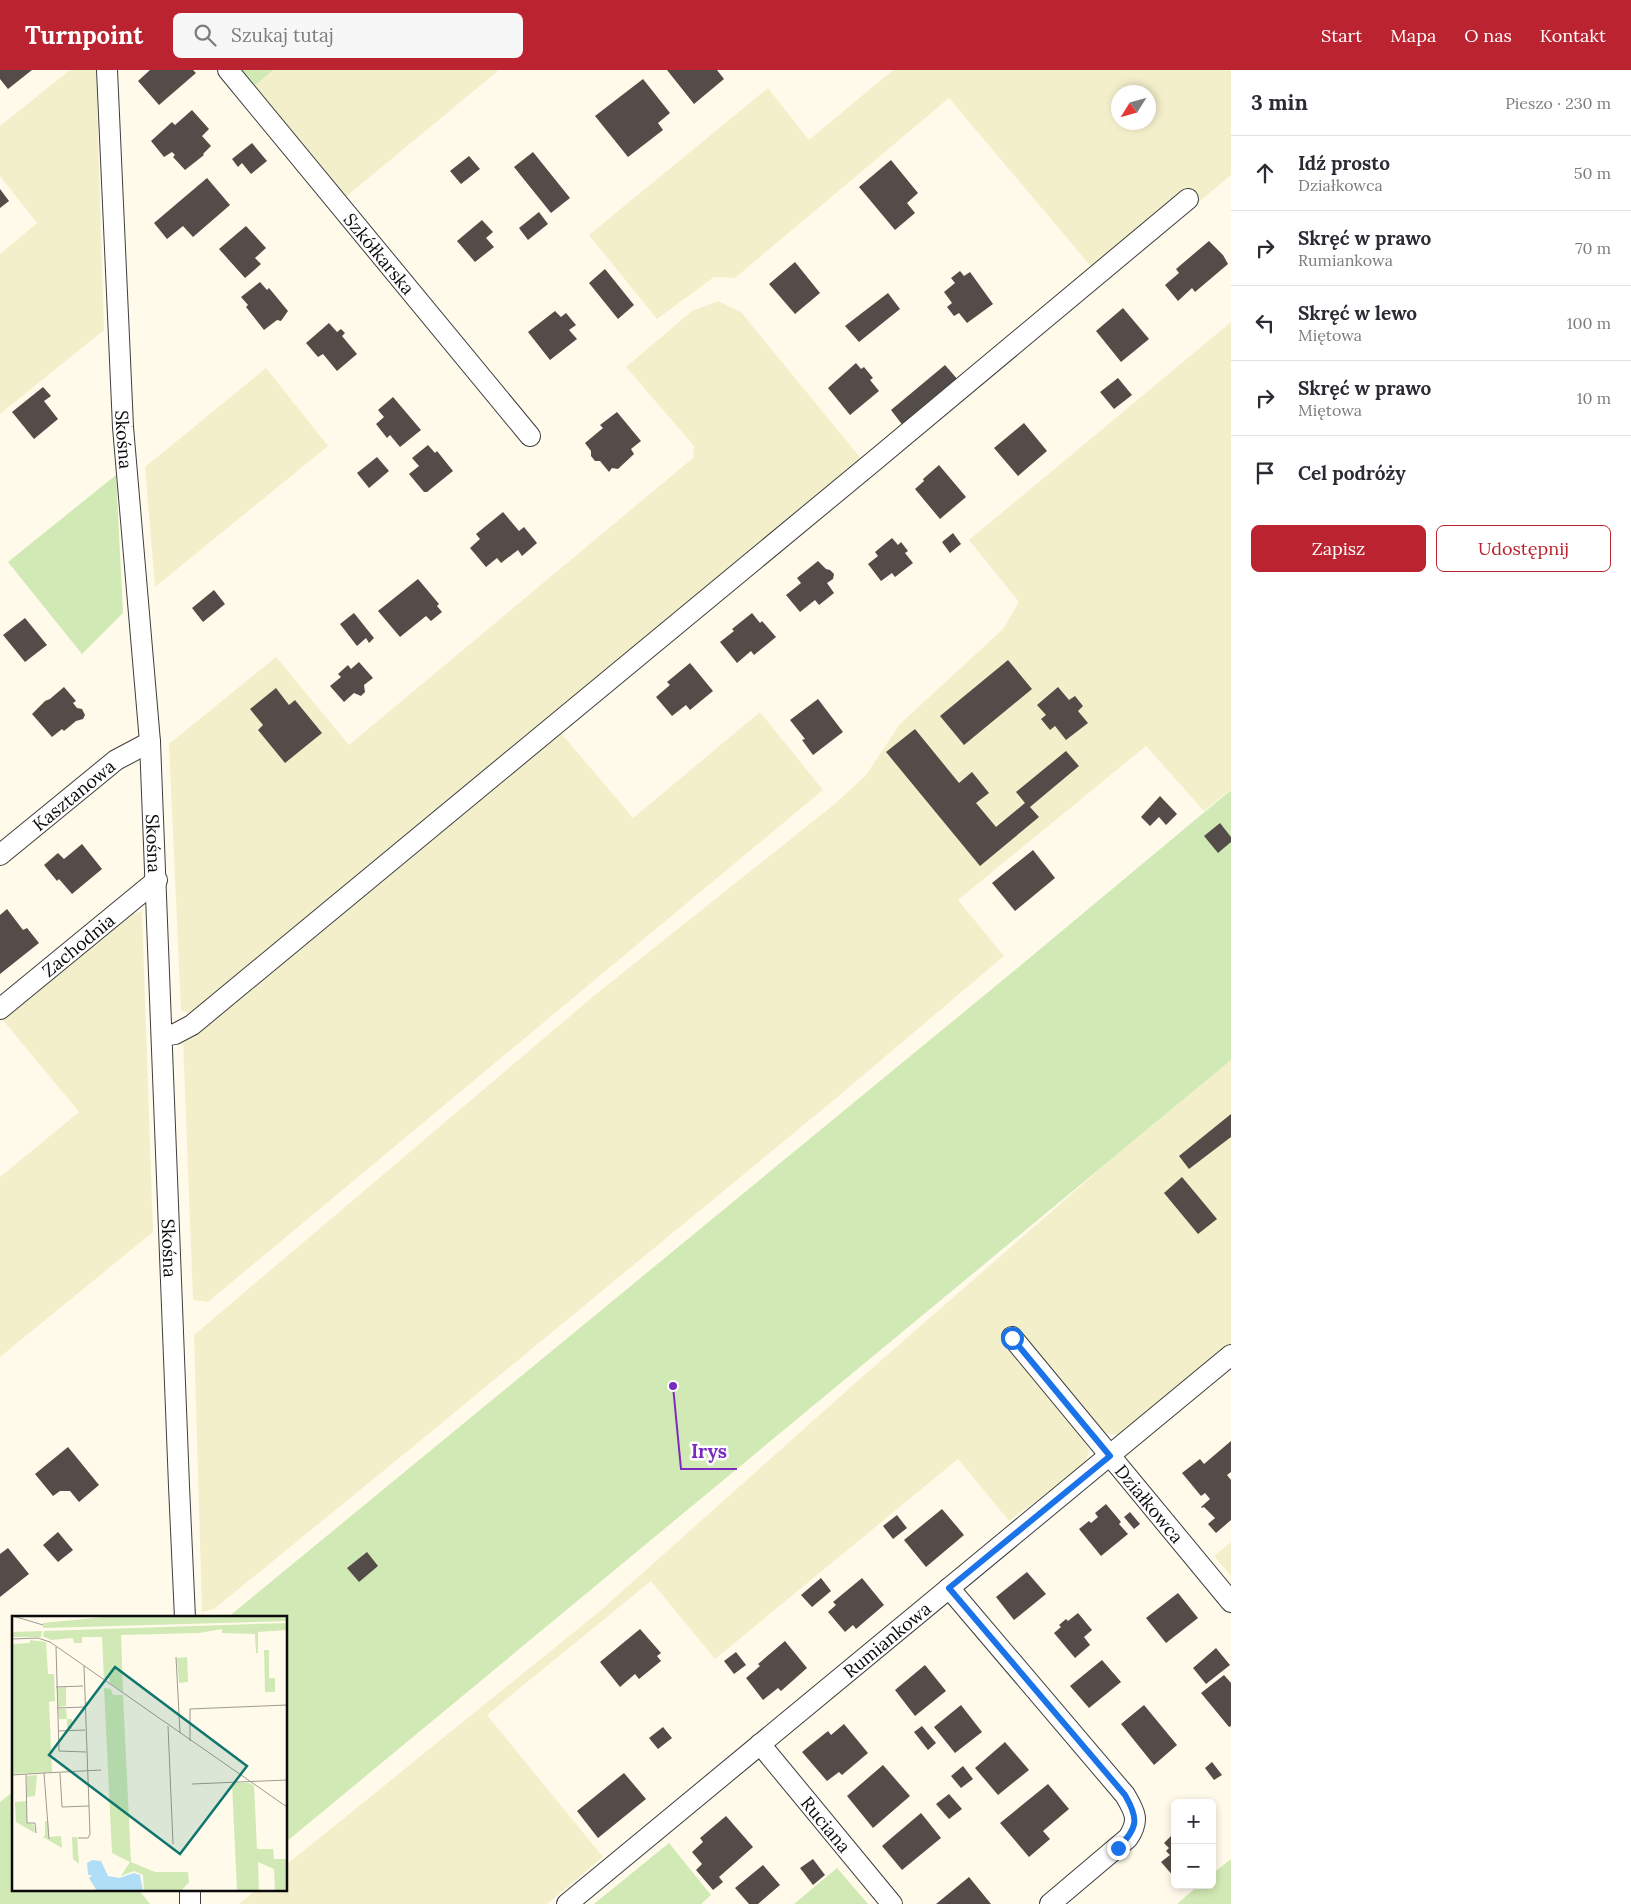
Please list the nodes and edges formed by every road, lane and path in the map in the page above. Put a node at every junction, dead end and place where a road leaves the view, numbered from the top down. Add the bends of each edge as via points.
1 (107, 70) edge
2 (228, 70) edge
3 (1188, 199) dead end
4 (530, 436) dead end
5 (150, 742) junction
6 (0, 855) edge
7 (157, 880) junction
8 (0, 1009) edge
9 (162, 1036) junction
10 (1012, 1338) dead end
11 (1231, 1356) edge
12 (1110, 1456) junction
13 (949, 1588) junction
14 (1231, 1602) edge
15 (185, 1616) edge
16 (760, 1744) junction
17 (567, 1904) edge
18 (892, 1904) edge
19 (1050, 1904) edge

1 - 5 street, Skośna via 123,427
2 - 4 street, Szkółkarska
3 - 9 street via 192,1025 175,1034
5 - 6 street, Kasztanowa via 116,760
5 - 7 street, Skośna
7 - 8 street, Zachodnia
7 - 9 street, Skośna
9 - 15 street, Skośna
10 - 12 street, Działkowca
11 - 12 street, Rumiankowa
12 - 13 street, Rumiankowa
12 - 14 street, Działkowca
13 - 16 street, Rumiankowa
13 - 19 street via 1134,1809 1136,1820 1128,1838
16 - 17 street, Rumiankowa
16 - 18 street, Ruciana

